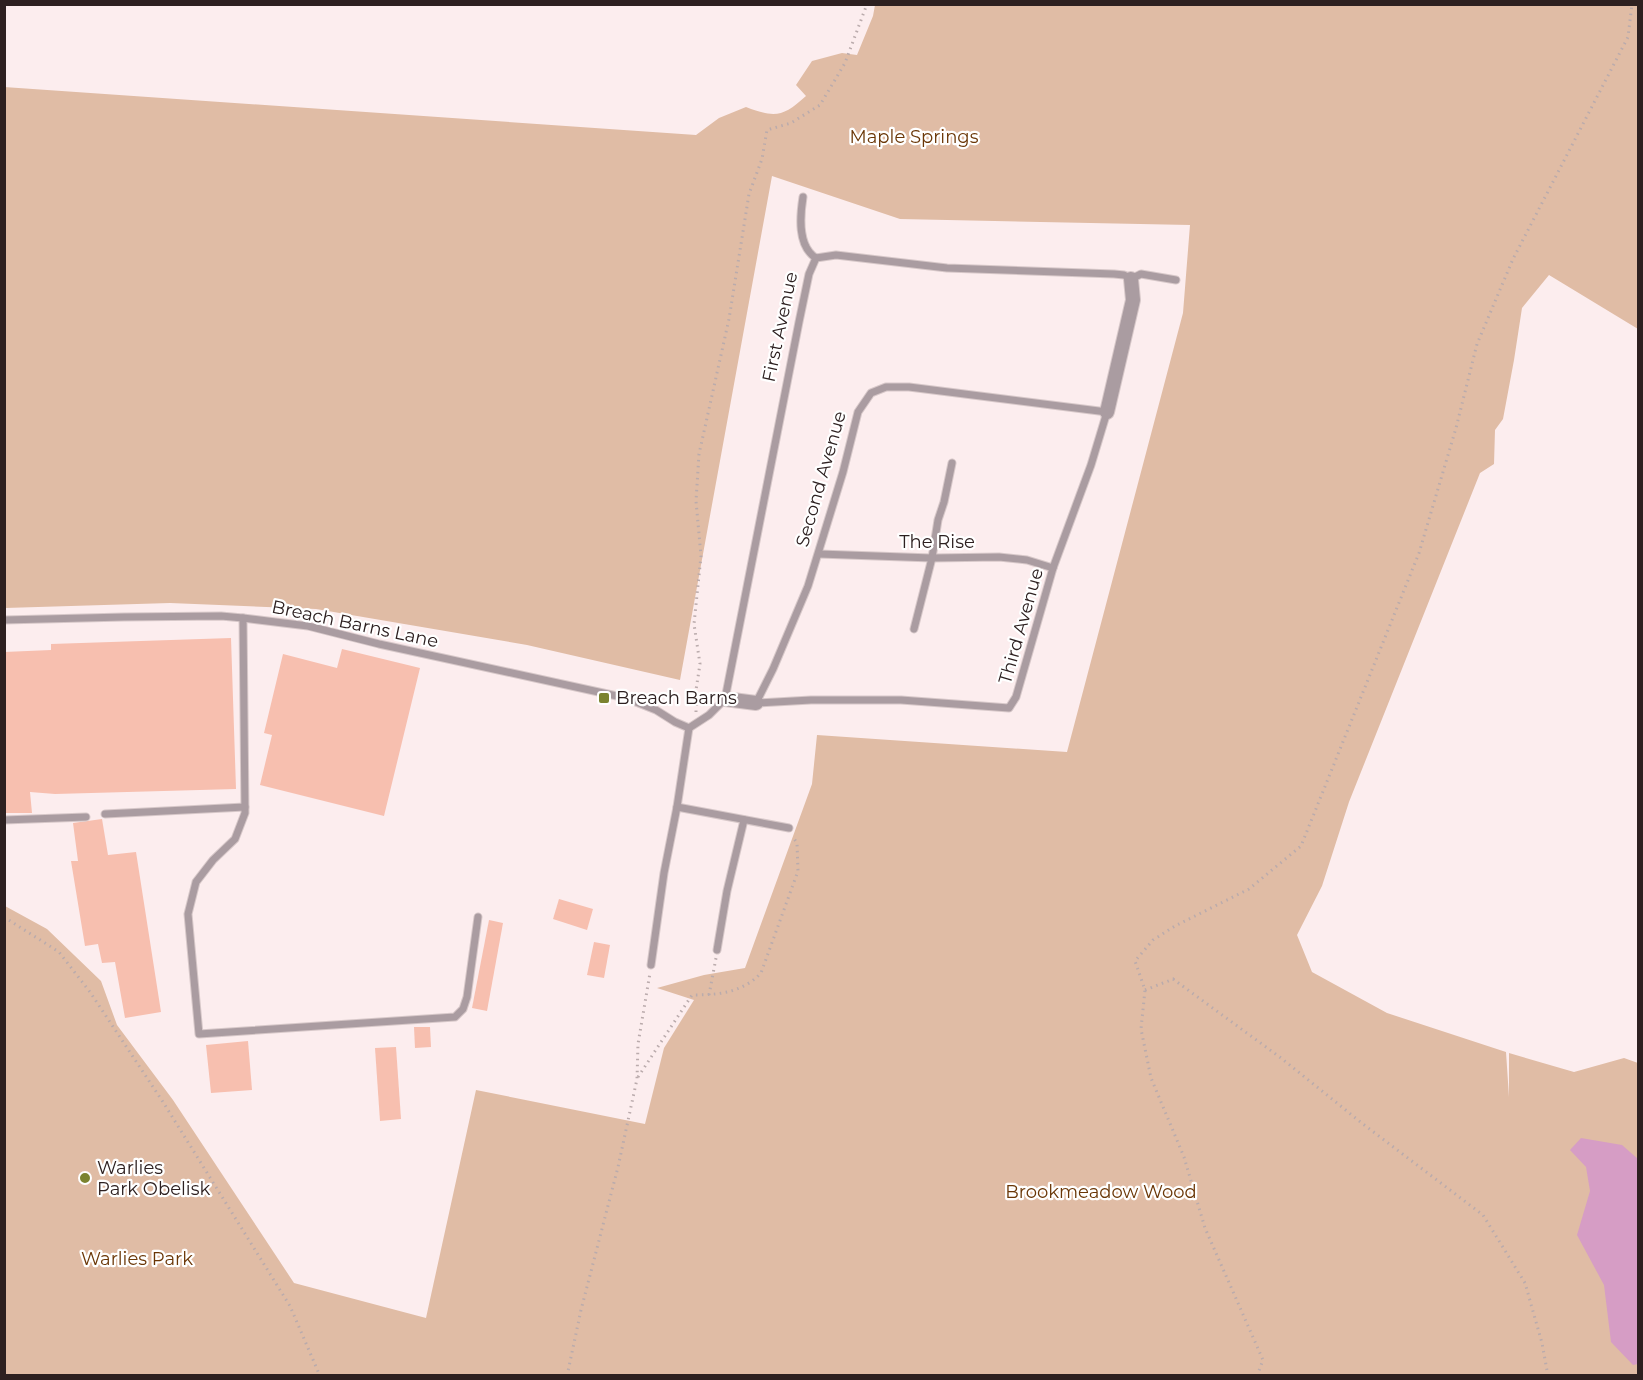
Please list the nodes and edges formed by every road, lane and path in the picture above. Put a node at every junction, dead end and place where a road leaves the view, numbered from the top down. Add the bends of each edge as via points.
1 (867, 4) edge
2 (1632, 4) edge
3 (803, 197) dead end
4 (816, 258) junction
5 (1131, 279) junction
6 (1176, 280) dead end
7 (1107, 412) junction
8 (952, 463) dead end
9 (819, 554) junction
10 (932, 558) junction
11 (1053, 568) junction
12 (243, 618) junction
13 (4, 620) edge
14 (914, 629) dead end
15 (725, 699) junction
16 (756, 703) junction
17 (689, 728) junction
18 (245, 807) junction
19 (677, 807) junction
20 (105, 814) dead end
21 (86, 817) dead end
22 (4, 820) edge
23 (744, 820) junction
24 (789, 828) joint
25 (4, 917) edge
26 (478, 917) dead end
27 (717, 950) dead end
28 (651, 965) joint
29 (714, 970) dead end
30 (1145, 990) junction
31 (709, 995) junction
32 (637, 1079) junction
33 (320, 1376) edge
34 (567, 1376) edge
35 (1257, 1376) edge
36 (1548, 1376) edge

1 - 17 path via 846,63 820,105 791,123 767,130 762,159 749,194 729,319 699,454 696,501 701,556 694,624 700,664 696,713
2 - 30 path via 1629,37 1513,259 1477,344 1419,553 1301,846 1250,889 1153,940 1135,961
3 - 4 lane via 805,244
4 - 5 lane, First Avenue via 837,255 947,268 1114,274
4 - 15 lane, First Avenue via 809,274
5 - 6 lane, First Avenue via 1141,274
5 - 7 street via 1133,300
7 - 9 lane, Second Avenue via 909,387 878,388 858,412
7 - 11 lane, Third Avenue
8 - 10 lane
9 - 10 lane, The Rise
9 - 16 lane, Second Avenue
10 - 11 lane, The Rise via 999,557
10 - 14 lane
11 - 16 lane, Third Avenue via 1016,698 1009,708 901,700
12 - 13 lane, Breach Barns Lane
12 - 17 lane, Breach Barns Lane via 309,626 626,698
12 - 18 lane
15 - 16 street
15 - 17 lane
17 - 19 lane
18 - 20 lane
18 - 26 lane via 235,839 196,882 188,914 199,1034 455,1017 467,997
19 - 23 lane
19 - 28 lane
21 - 22 lane
23 - 24 lane
23 - 27 lane
24 - 31 path via 797,843 798,871 766,962 752,982 726,994
25 - 33 path via 59,952 90,992 164,1102 290,1306
28 - 32 path via 638,1044
29 - 31 path
30 - 35 path via 1141,1029 1151,1078 1184,1156 1205,1228 1263,1360
30 - 36 path via 1175,979 1483,1215 1525,1283
31 - 32 path via 692,995
32 - 34 path

